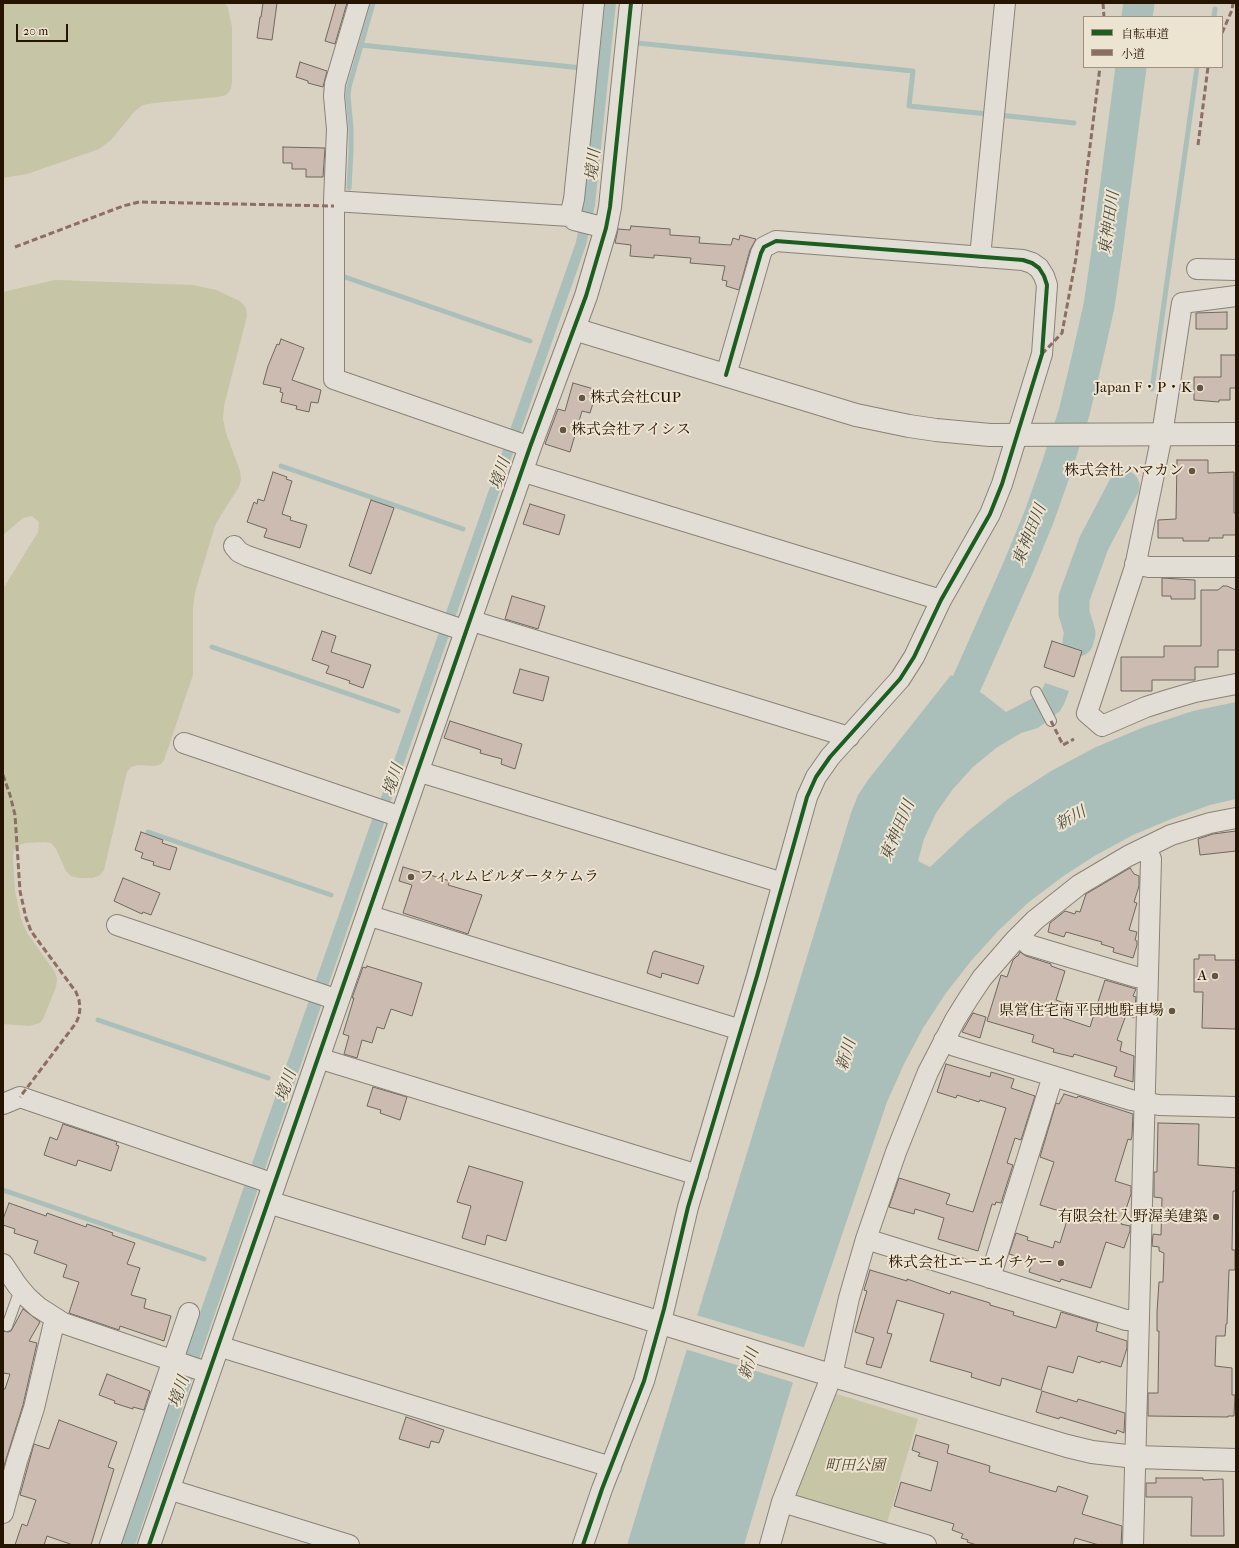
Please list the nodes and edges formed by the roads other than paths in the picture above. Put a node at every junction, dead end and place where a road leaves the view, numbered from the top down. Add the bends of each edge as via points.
1 (359, 3) edge
2 (594, 3) edge
3 (631, 3) edge
4 (1005, 3) edge
5 (334, 201) junction
6 (573, 218) junction
7 (601, 227) junction
8 (980, 257) junction
9 (1197, 269) dead end
10 (1236, 270) edge
11 (1236, 296) edge
12 (574, 329) junction
13 (726, 375) junction
14 (1236, 434) edge
15 (1024, 435) junction
16 (1162, 435) junction
17 (526, 445) junction
18 (521, 471) junction
19 (234, 546) dead end
20 (1135, 564) junction
21 (1236, 567) edge
22 (941, 600) junction
23 (464, 627) junction
24 (1236, 684) edge
25 (1036, 692) dead end
26 (1051, 721) dead end
27 (848, 736) junction
28 (184, 742) dead end
29 (417, 771) junction
30 (397, 815) junction
31 (1236, 818) edge
32 (1146, 847) junction
33 (783, 883) junction
34 (367, 915) junction
35 (117, 925) dead end
36 (1020, 936) junction
37 (1148, 978) junction
38 (333, 999) junction
39 (741, 1030) junction
40 (944, 1040) junction
41 (318, 1058) junction
42 (1053, 1076) junction
43 (1145, 1102) junction
44 (3, 1104) edge
45 (1236, 1106) edge
46 (698, 1175) junction
47 (269, 1189) junction
48 (866, 1239) junction
49 (3, 1264) edge
50 (990, 1278) junction
51 (23, 1292) junction
52 (189, 1313) dead end
53 (58, 1319) junction
54 (1139, 1320) junction
55 (668, 1325) junction
56 (7, 1326) dead end
57 (218, 1346) junction
58 (176, 1361) junction
59 (204, 1371) junction
60 (823, 1372) junction
61 (1135, 1457) junction
62 (1236, 1460) edge
63 (611, 1467) junction
64 (168, 1490) junction
65 (782, 1502) junction
66 (3, 1513) edge
67 (110, 1545) edge
68 (149, 1545) edge
69 (349, 1545) edge
70 (583, 1545) edge
71 (770, 1545) edge
72 (926, 1545) edge
73 (1133, 1545) edge

1 - 5 street via 335,84 337,149
2 - 6 street
3 - 7 street via 610,207
4 - 8 street
5 - 6 street
5 - 17 street via 334,379
6 - 7 street
7 - 12 street via 586,296
8 - 13 street via 783,241 770,243 761,253
8 - 15 street via 1032,263 1039,268 1047,285 1042,354
9 - 10 street
11 - 16 street via 1182,303
12 - 13 street
12 - 17 street
13 - 15 street via 882,421 936,430
14 - 16 street
15 - 16 street
15 - 22 street via 990,514
16 - 20 street
17 - 18 street
18 - 22 street
18 - 23 street
19 - 23 street via 247,556 438,622
20 - 21 street via 1149,567
20 - 24 street via 1087,713 1102,726 1170,698
22 - 27 street via 914,657
23 - 27 street
23 - 29 street
25 - 26 lane
27 - 33 street via 816,777 807,797
28 - 30 street
29 - 30 street
29 - 33 street
30 - 34 street
31 - 32 street via 1190,828
32 - 36 street via 1079,885
32 - 37 street via 1151,859
33 - 39 street
34 - 38 street
34 - 39 street
35 - 38 street
36 - 37 street via 1029,945 1136,977
36 - 40 street via 982,978
37 - 43 street
38 - 41 street
39 - 46 street
40 - 42 street via 955,1046
40 - 48 street via 911,1111
41 - 46 street
41 - 47 street
42 - 43 street
42 - 50 street
43 - 45 street via 1159,1105
43 - 54 street
44 - 47 street via 20,1097 245,1174
46 - 55 street via 688,1207
47 - 55 street
47 - 57 street
48 - 50 street
48 - 60 street
49 - 51 street
50 - 54 street via 1126,1320
51 - 53 street via 38,1307
51 - 56 lane via 17,1298
52 - 58 street
53 - 58 street
53 - 66 street via 53,1327 34,1408
54 - 61 street
55 - 60 street
55 - 63 street
57 - 59 street
57 - 63 street
58 - 59 street
58 - 67 street
59 - 64 street
60 - 61 street via 1067,1446
60 - 65 street
61 - 62 street
61 - 73 street
63 - 70 street
64 - 68 street
64 - 69 street
65 - 71 street
65 - 72 street

